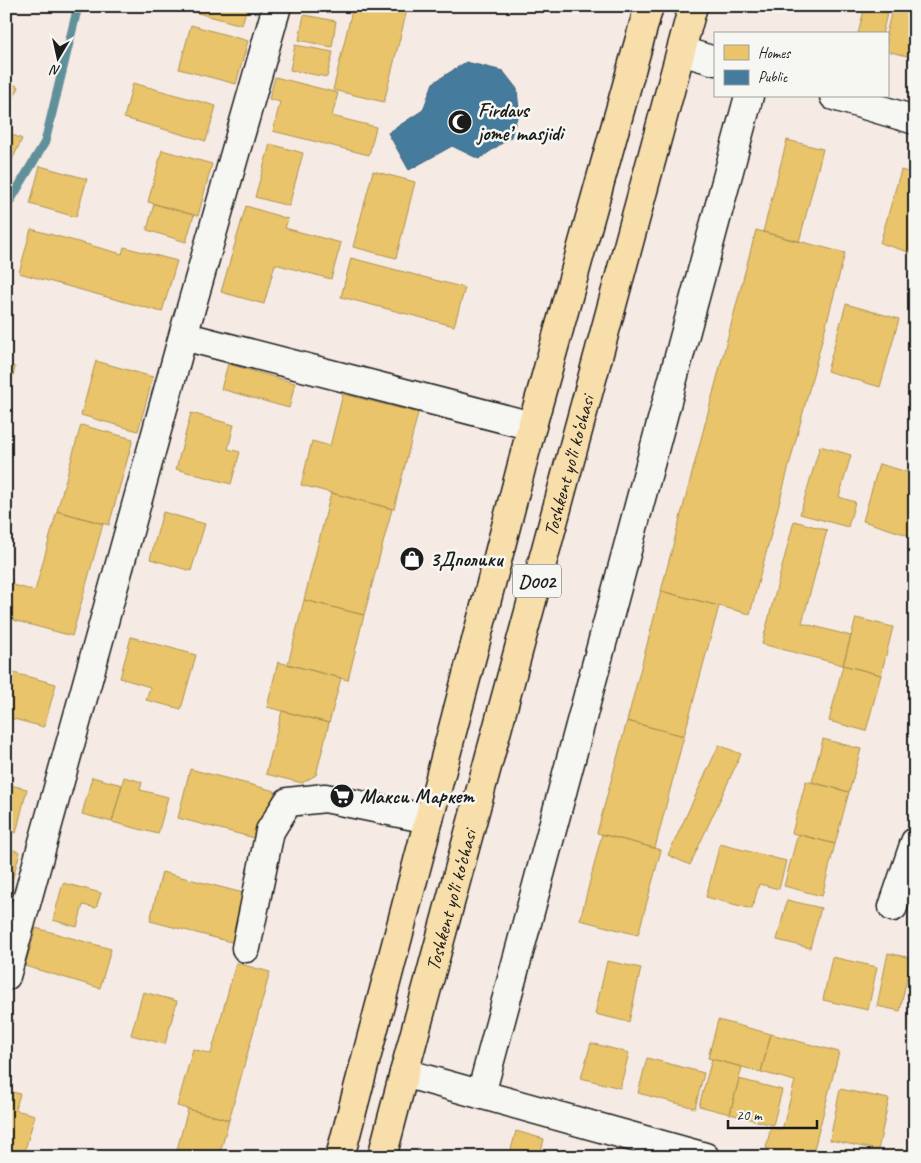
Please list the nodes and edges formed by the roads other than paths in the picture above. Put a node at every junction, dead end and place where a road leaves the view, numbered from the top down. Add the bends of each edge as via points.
1 (277, 6) edge
2 (649, 6) edge
3 (693, 6) edge
4 (681, 51) junction
5 (714, 61) edge
6 (748, 98) edge
7 (841, 98) edge
8 (915, 120) edge
9 (183, 336) junction
10 (532, 426) junction
11 (429, 819) junction
12 (915, 842) edge
13 (893, 907) dead end
14 (246, 948) dead end
15 (6, 976) edge
16 (404, 1072) junction
17 (481, 1094) junction
18 (340, 1157) edge
19 (382, 1157) edge
20 (705, 1157) edge

1 - 9 street
2 - 10 highway, Toshkent yo‘li ko‘chasi / D002
3 - 4 highway, Toshkent yo‘li ko‘chasi / D002
4 - 5 street
4 - 16 highway, Toshkent yo‘li ko‘chasi / D002
6 - 17 street
7 - 8 street
9 - 10 street
9 - 15 street
10 - 11 highway, Toshkent yo‘li ko‘chasi / D002
11 - 14 street via 324,798 288,802 270,831
11 - 18 highway, Toshkent yo‘li ko‘chasi / D002
12 - 13 street
16 - 17 street
16 - 19 highway, Toshkent yo‘li ko‘chasi / D002
17 - 20 street

